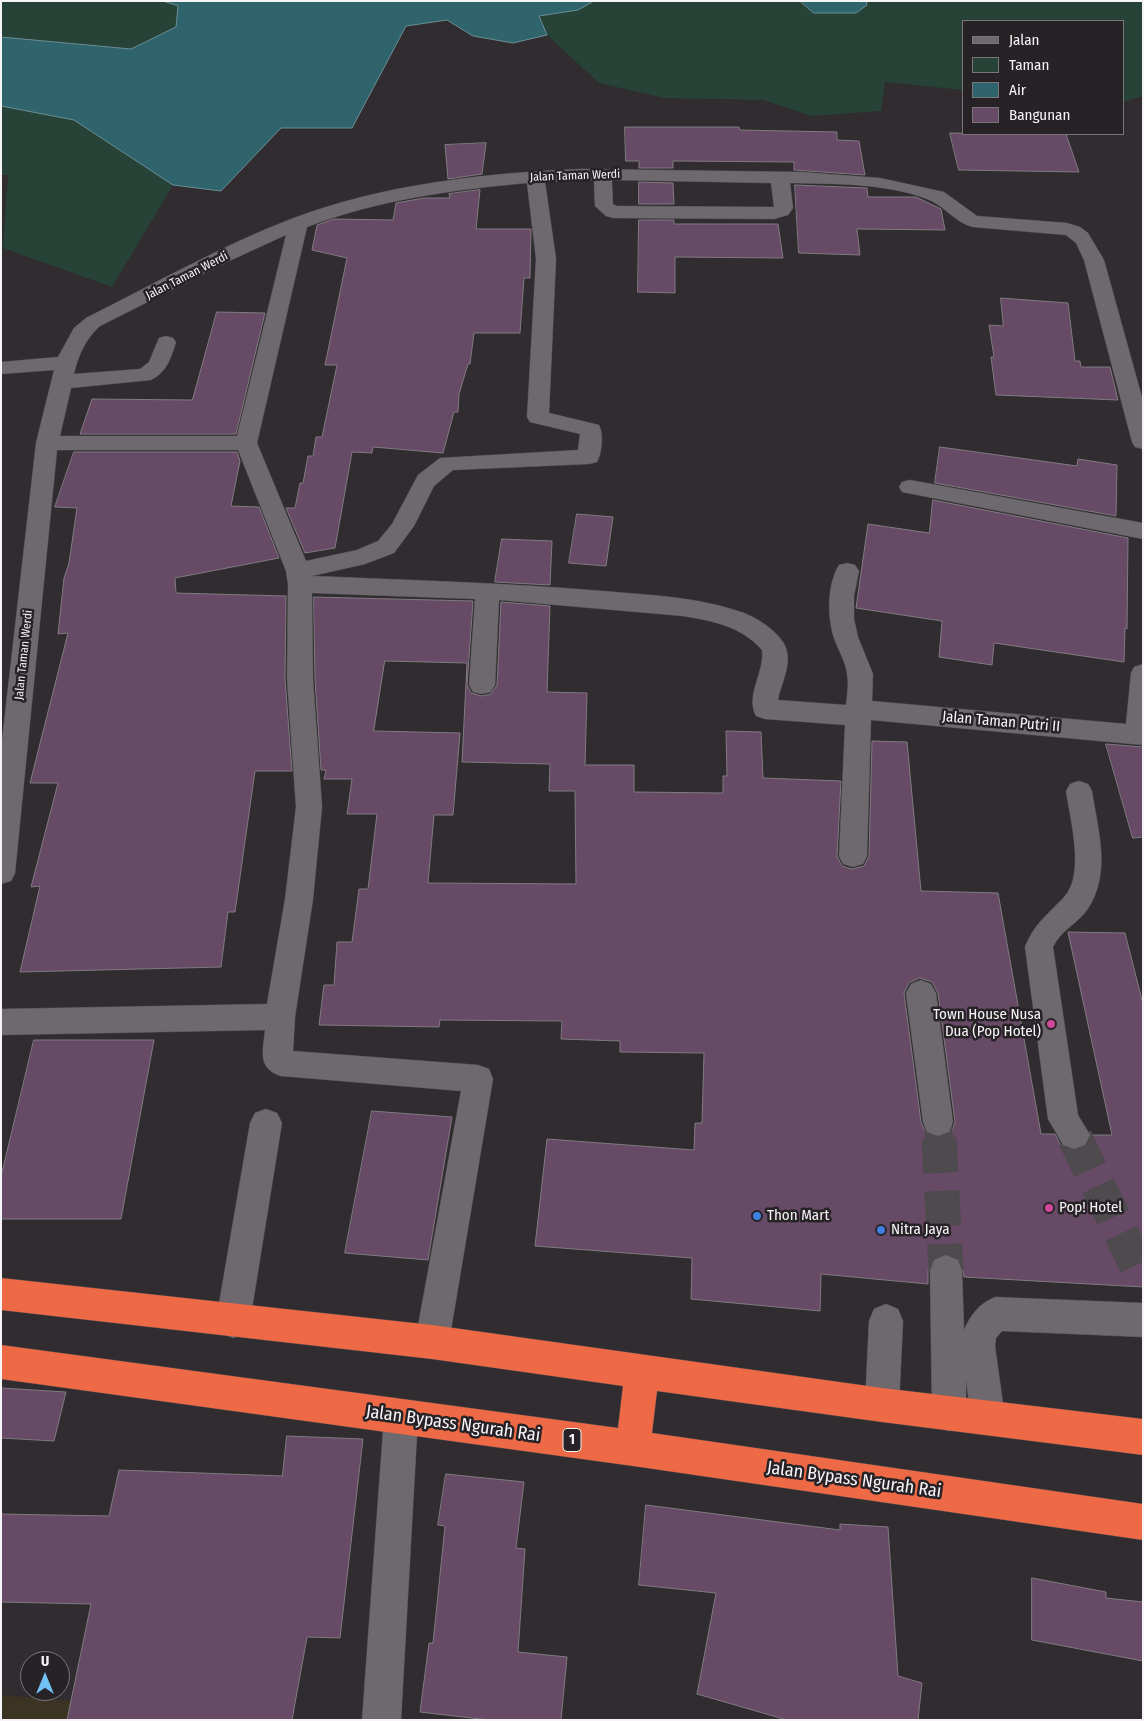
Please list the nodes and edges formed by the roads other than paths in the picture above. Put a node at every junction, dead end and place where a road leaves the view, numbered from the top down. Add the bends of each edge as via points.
1 (603, 174) junction
2 (535, 177) junction
3 (780, 178) junction
4 (298, 223) junction
5 (166, 342) dead end
6 (1, 368) edge
7 (64, 372) junction
8 (1143, 442) edge
9 (47, 443) junction
10 (246, 443) junction
11 (910, 487) dead end
12 (1143, 531) edge
13 (847, 571) dead end
14 (299, 578) junction
15 (487, 591) junction
16 (1143, 673) edge
17 (482, 685) dead end
18 (859, 713) junction
19 (1141, 735) edge
20 (1079, 791) dead end
21 (853, 856) dead end
22 (1, 873) edge
23 (921, 993) dead end
24 (280, 1017) junction
25 (1, 1022) edge
26 (938, 1122) tunnel mouth
27 (266, 1124) dead end
28 (1074, 1135) tunnel mouth
29 (946, 1271) tunnel mouth
30 (1, 1294) edge
31 (1143, 1320) edge
32 (233, 1321) junction
33 (886, 1321) dead end
34 (432, 1342) junction
35 (1, 1362) edge
36 (642, 1373) junction
37 (882, 1405) junction
38 (949, 1414) junction
39 (401, 1417) junction
40 (988, 1418) junction
41 (1143, 1438) edge
42 (633, 1448) junction
43 (1143, 1522) edge
44 (381, 1720) edge

1 - 2 street, Jalan Taman Werdi
1 - 3 street, Jalan Taman Werdi
1 - 3 street via 604,206 613,212 781,212 784,208
2 - 4 street, Jalan Taman Werdi via 410,192 349,206
2 - 14 street via 546,259 538,417 591,430 589,457 448,463 433,470 398,532 385,548
3 - 8 street, Jalan Taman Werdi via 886,184 940,196 973,221 1079,232 1094,260
4 - 7 street, Jalan Taman Werdi via 93,322 81,332
4 - 10 street
5 - 7 street via 157,368 144,375
6 - 7 street
7 - 9 street, Jalan Taman Werdi
9 - 10 street
9 - 22 street, Jalan Taman Werdi
10 - 14 street
11 - 12 street
13 - 18 street via 842,619 860,674
14 - 15 street
14 - 24 street via 300,679 309,807 299,899
15 - 17 street
15 - 18 street, Jalan Taman Putri II via 679,607 729,617 754,628 774,648 776,670 766,693 765,710
16 - 19 street
18 - 19 street, Jalan Taman Putri II
18 - 21 street
20 - 28 street via 1090,874 1076,902 1043,935 1039,947 1062,1118
23 - 26 street
24 - 25 street
24 - 34 street via 278,1060 281,1063 478,1079
27 - 32 street
29 - 38 street
30 - 32 highway
31 - 40 street via 995,1314 981,1330 978,1346
32 - 34 highway
33 - 37 street
34 - 36 highway
35 - 39 highway, Jalan Bypass Ngurah Rai / 1
36 - 37 highway
36 - 42 highway
37 - 38 highway
38 - 40 highway
39 - 42 highway, Jalan Bypass Ngurah Rai / 1
39 - 44 street
40 - 41 highway
42 - 43 highway, Jalan Bypass Ngurah Rai / 1

